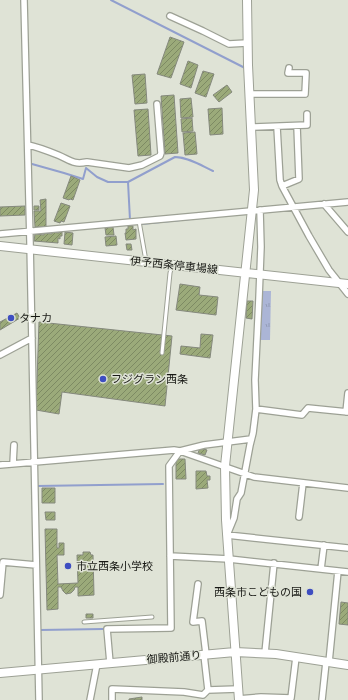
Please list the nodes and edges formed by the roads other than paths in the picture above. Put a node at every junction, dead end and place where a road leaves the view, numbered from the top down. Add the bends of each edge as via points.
1 (24, 0) edge
2 (247, 0) edge
3 (170, 16) dead end
4 (247, 43) junction
5 (289, 68) dead end
6 (249, 94) junction
7 (157, 104) dead end
8 (307, 114) dead end
9 (297, 126) junction
10 (251, 127) junction
11 (277, 127) junction
12 (28, 145) junction
13 (282, 186) junction
14 (348, 202) edge
15 (324, 204) junction
16 (293, 207) junction
17 (256, 211) junction
18 (139, 221) junction
19 (30, 231) junction
20 (348, 232) edge
21 (0, 234) edge
22 (0, 246) edge
23 (30, 250) junction
24 (146, 262) junction
25 (172, 265) junction
26 (245, 273) junction
27 (260, 275) junction
28 (339, 283) junction
29 (348, 284) edge
30 (348, 294) edge
31 (32, 338) junction
32 (162, 353) dead end
33 (0, 355) edge
34 (348, 393) edge
35 (256, 409) junction
36 (347, 412) edge
37 (251, 439) junction
38 (227, 442) junction
39 (14, 445) dead end
40 (180, 452) junction
41 (34, 462) junction
42 (14, 464) junction
43 (0, 465) edge
44 (225, 466) junction
45 (245, 473) junction
46 (303, 483) junction
47 (348, 488) edge
48 (299, 517) dead end
49 (227, 535) junction
50 (324, 545) junction
51 (348, 548) edge
52 (170, 556) junction
53 (229, 559) junction
54 (2, 561) edge
55 (274, 563) junction
56 (36, 565) junction
57 (321, 569) junction
58 (338, 571) junction
59 (348, 572) edge
60 (198, 584) dead end
61 (0, 593) edge
62 (152, 617) dead end
63 (106, 620) junction
64 (84, 622) dead end
65 (106, 629) junction
66 (235, 652) junction
67 (265, 653) junction
68 (205, 654) junction
69 (296, 657) junction
70 (327, 662) junction
71 (110, 663) junction
72 (97, 664) junction
73 (348, 665) edge
74 (38, 670) junction
75 (0, 673) edge
76 (238, 689) junction
77 (208, 690) junction
78 (39, 700) edge
79 (90, 700) edge
80 (112, 700) edge
81 (238, 700) edge
82 (322, 700) edge

1 - 12 street
2 - 4 street
3 - 4 street via 229,44
4 - 6 street
5 - 6 street via 288,73 306,73 305,94
6 - 10 street
7 - 12 street via 161,153 160,156 142,165 129,168 70,162
8 - 9 street via 307,125
9 - 11 street
9 - 13 street via 299,179
10 - 11 street
10 - 17 street
11 - 13 street
12 - 19 street
13 - 16 street
14 - 15 street
15 - 16 street
15 - 20 street
16 - 17 street
16 - 28 street
17 - 18 street
17 - 26 street
17 - 27 street via 261,247
18 - 19 street
18 - 24 lane
19 - 21 street
19 - 23 street
22 - 23 street, 伊予西条停車場線
23 - 24 street, 伊予西条停車場線
23 - 31 street
24 - 25 street, 伊予西条停車場線
25 - 26 street, 伊予西条停車場線
25 - 32 lane
26 - 27 street, 伊予西条停車場線
26 - 38 street
27 - 28 street, 伊予西条停車場線
27 - 35 street
28 - 29 street, 伊予西条停車場線
28 - 30 street
31 - 33 street
31 - 41 street
34 - 36 street
35 - 36 street via 302,415 308,408
35 - 37 street
37 - 38 street
37 - 45 street
38 - 40 street
38 - 44 street
39 - 42 street
40 - 41 street via 165,450
40 - 44 street
40 - 52 street via 168,466
41 - 42 street
41 - 56 street
42 - 43 street
44 - 45 street
44 - 49 street
45 - 46 street via 254,477
45 - 49 street
46 - 47 street
46 - 48 street
49 - 50 street
49 - 53 street
50 - 51 street
50 - 57 street
52 - 53 street
52 - 65 street via 171,628
53 - 55 street
53 - 66 street
54 - 56 street
54 - 61 street
55 - 57 street
55 - 67 street
56 - 74 street
57 - 58 street
58 - 59 street
58 - 70 street
60 - 68 street via 192,622 202,621
62 - 63 lane
63 - 64 lane
63 - 65 lane
65 - 71 street
66 - 67 street, 御殿前通り
66 - 68 street, 御殿前通り
66 - 76 street
67 - 69 street, 御殿前通り
68 - 71 street, 御殿前通り
68 - 77 street
69 - 70 street, 御殿前通り
69 - 81 street via 291,698 261,697
70 - 73 street, 御殿前通り
70 - 82 street
71 - 72 street, 御殿前通り
72 - 74 street, 御殿前通り
72 - 79 street
74 - 75 street, 御殿前通り
74 - 78 street
76 - 77 street
76 - 81 street
77 - 80 street via 203,695 112,689

